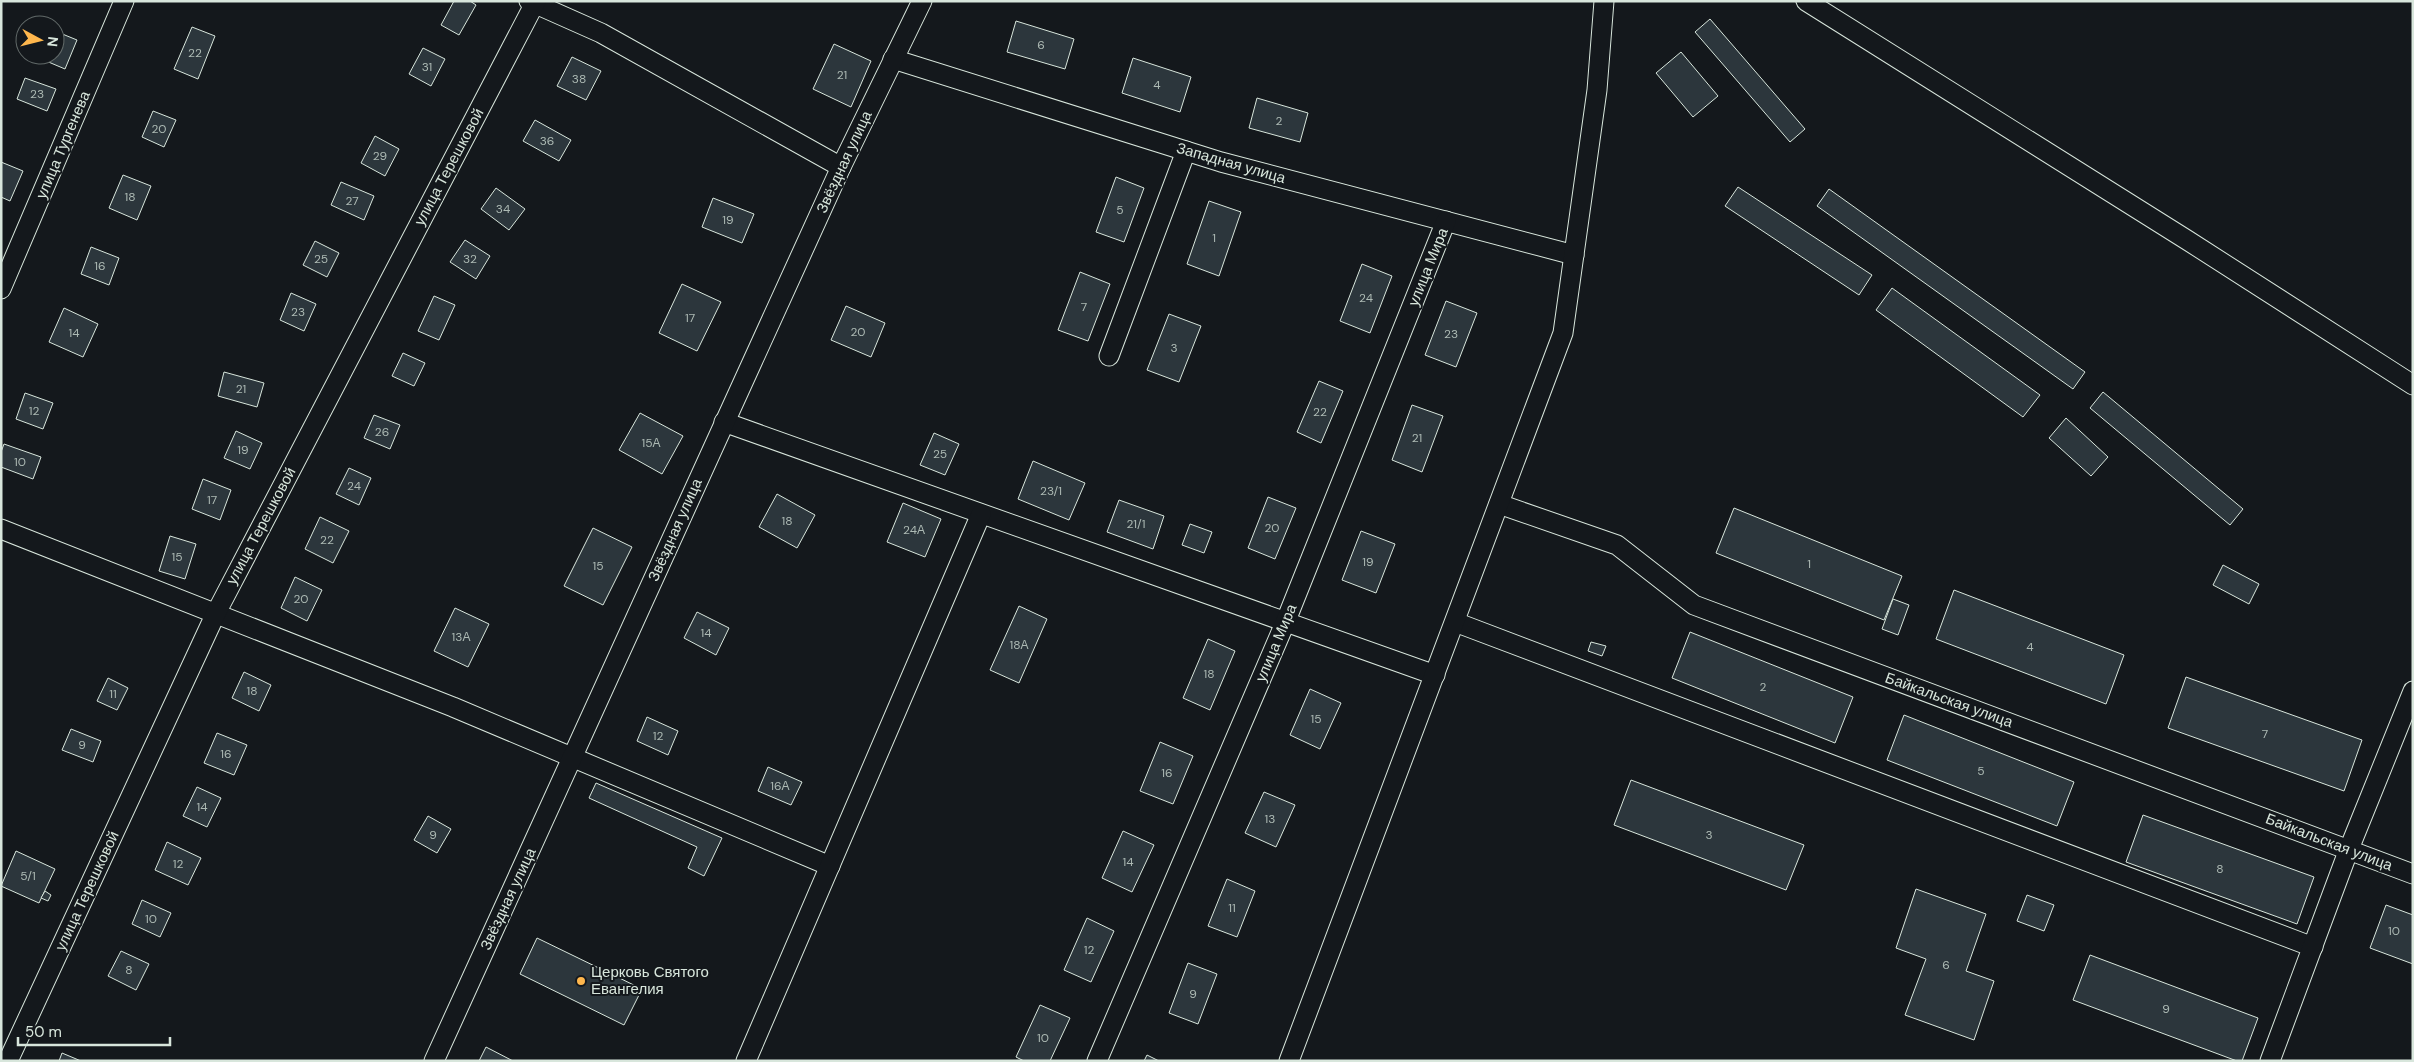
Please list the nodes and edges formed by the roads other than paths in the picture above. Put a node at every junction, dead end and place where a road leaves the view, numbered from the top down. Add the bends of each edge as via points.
1 (124, 1) edge
2 (922, 1) edge
3 (1604, 1) edge
4 (1806, 1) edge
5 (533, 2) edge
6 (893, 59) junction
7 (1186, 151) junction
8 (841, 167) junction
9 (1446, 221) junction
10 (1574, 254) junction
11 (1, 289) edge
12 (1109, 356) dead end
13 (2413, 385) edge
14 (724, 422) junction
15 (1499, 504) junction
16 (982, 514) junction
17 (1, 529) edge
18 (216, 613) junction
19 (1455, 622) junction
20 (1285, 623) junction
21 (1435, 675) junction
22 (2413, 691) edge
23 (572, 758) junction
24 (2349, 849) junction
25 (830, 866) junction
26 (2413, 874) edge
27 (2313, 947) junction
28 (8, 1061) edge
29 (434, 1061) edge
30 (746, 1061) edge
31 (1097, 1061) edge
32 (1289, 1061) edge
33 (2270, 1061) edge

1 - 11 street, улица Тургенева
2 - 6 street, Звёздная улица
3 - 10 street via 1597,90
4 - 13 street
5 - 8 street via 601,33
5 - 18 street, улица Терешковой
6 - 7 street, Западная улица
6 - 8 street, Звёздная улица
7 - 9 street, Западная улица
7 - 12 street
8 - 14 street, Звёздная улица
9 - 10 street, Западная улица
9 - 20 street, улица Мира
10 - 15 street via 1563,333
14 - 16 street
14 - 23 street, Звёздная улица
15 - 19 street
15 - 24 street, Байкальская улица via 1616,544 1694,605
16 - 20 street
16 - 25 street
17 - 18 street
18 - 23 street
18 - 28 street, улица Терешковой
19 - 21 street
19 - 27 street
20 - 21 street
20 - 31 street, улица Мира
21 - 32 street
22 - 24 street
23 - 25 street
23 - 29 street, Звёздная улица
24 - 26 street, Байкальская улица
24 - 27 street
25 - 30 street
27 - 33 street

